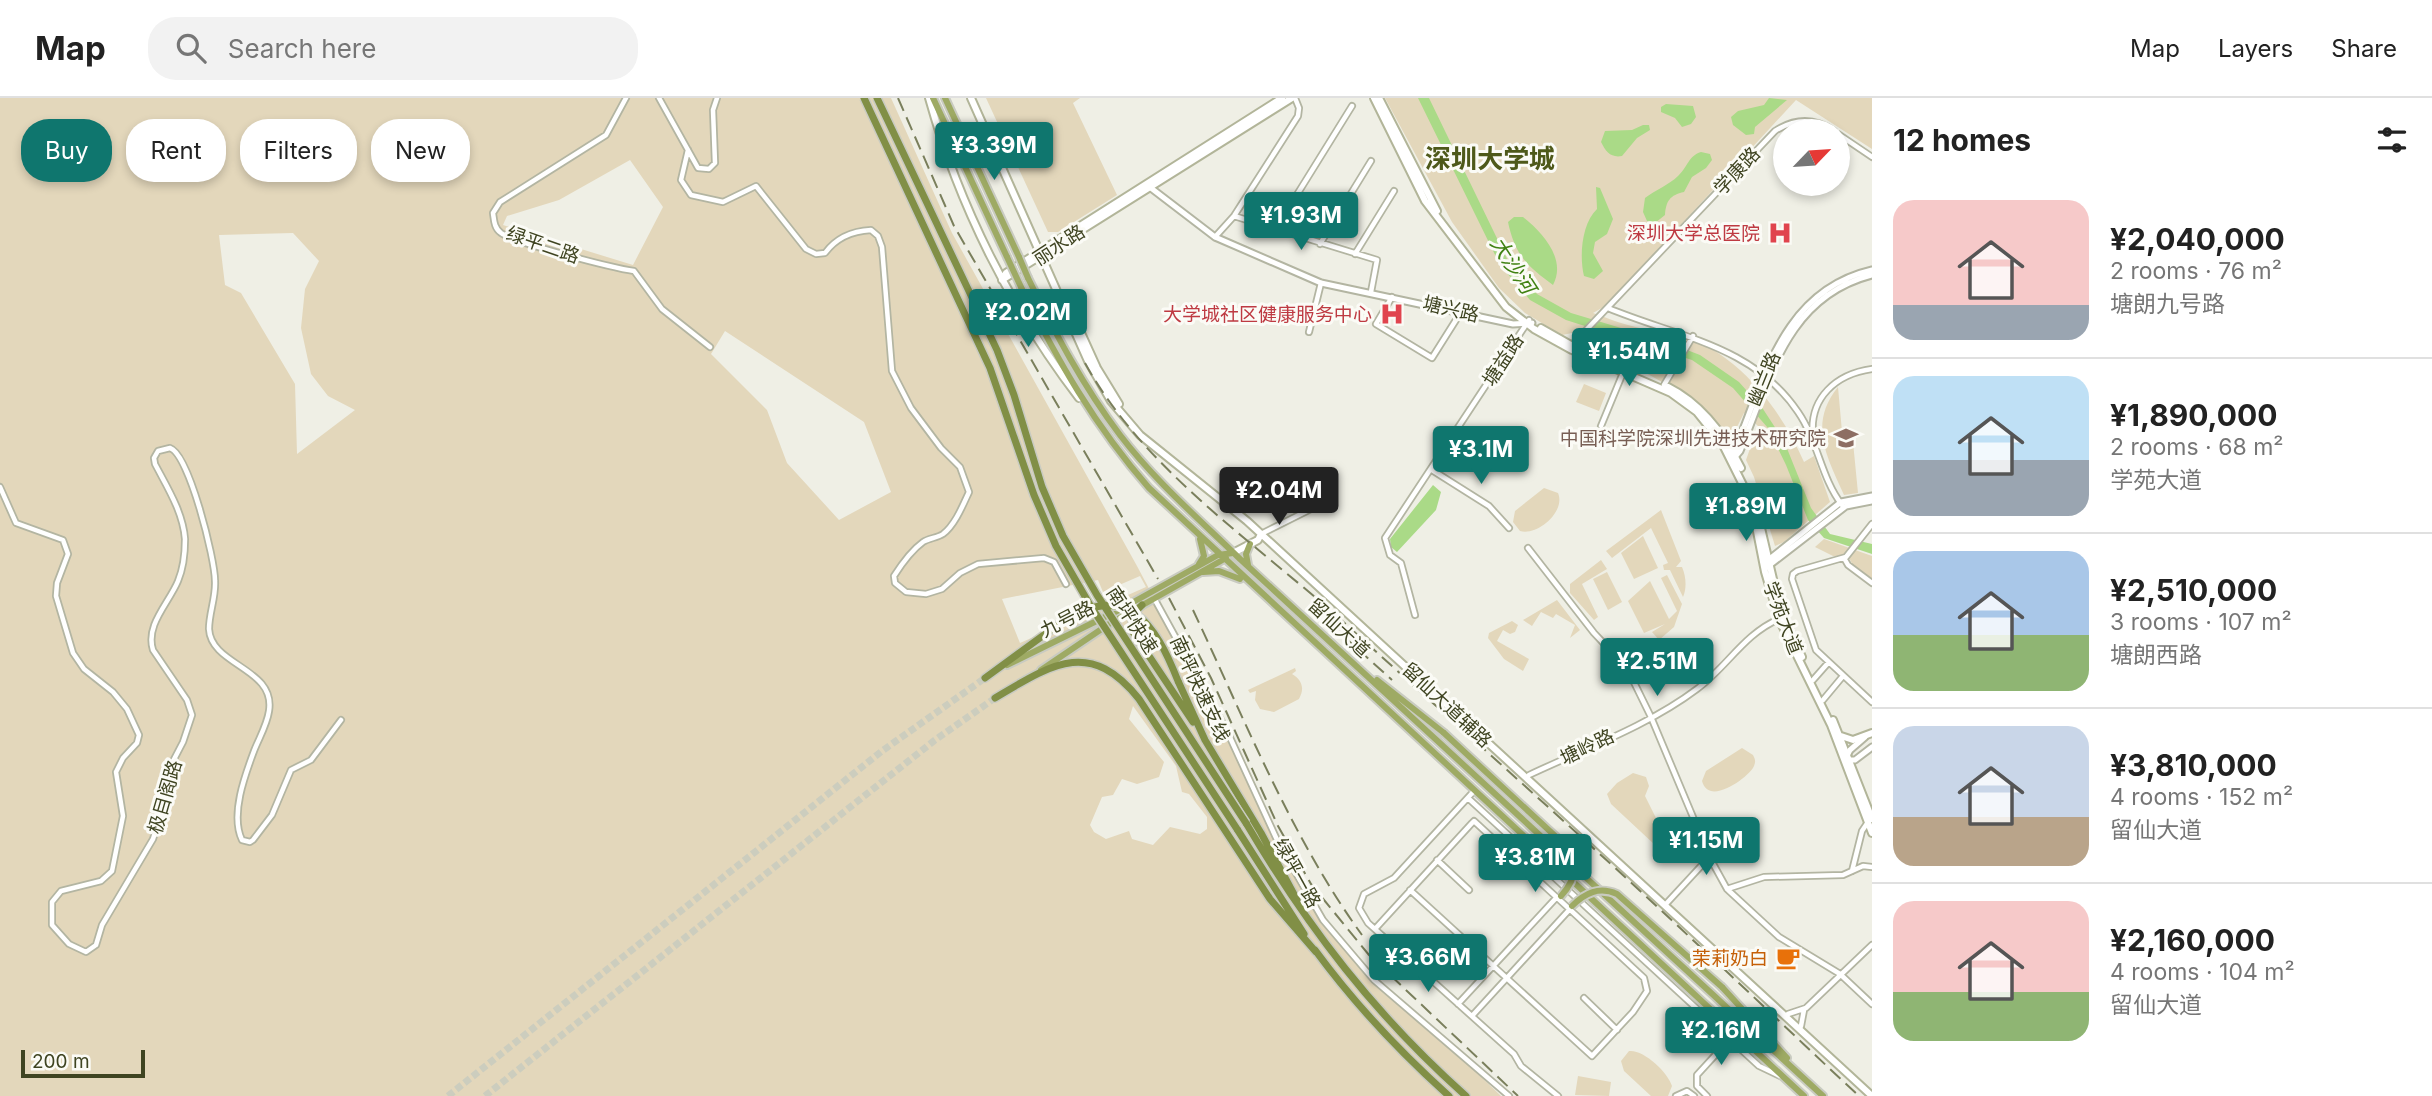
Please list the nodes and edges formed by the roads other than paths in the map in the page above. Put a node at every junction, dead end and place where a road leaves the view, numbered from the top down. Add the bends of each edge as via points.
1 (626, 98) edge
2 (659, 98) edge
3 (717, 98) edge
4 (864, 98) edge
5 (877, 98) edge
6 (931, 98) edge
7 (945, 98) edge
8 (973, 98) edge
9 (1282, 98) edge
10 (1293, 98) edge
11 (1376, 98) edge
12 (1352, 106) dead end
13 (1773, 133) edge
14 (1850, 142) edge
15 (688, 150) junction
16 (1872, 157) edge
17 (1371, 161) dead end
18 (1148, 186) junction
19 (1394, 191) dead end
20 (1234, 216) junction
21 (1275, 230) junction
22 (1215, 237) junction
23 (1320, 244) junction
24 (1043, 252) junction
25 (1355, 254) junction
26 (1872, 273) edge
27 (1002, 280) junction
28 (1321, 283) junction
29 (1371, 292) junction
30 (1393, 296) junction
31 (1608, 307) junction
32 (1461, 312) junction
33 (1515, 315) junction
34 (1529, 322) junction
35 (1510, 323) junction
36 (1309, 332) dead end
37 (1693, 337) junction
38 (710, 347) dead end
39 (1571, 347) junction
40 (1872, 369) edge
41 (1624, 370) junction
42 (1768, 378) junction
43 (1664, 385) junction
44 (1082, 401) junction
45 (1601, 426) dead end
46 (1814, 441) junction
47 (1734, 457) junction
48 (1432, 470) junction
49 (0, 487) edge
50 (1872, 499) edge
51 (1842, 505) junction
52 (1315, 507) dead end
53 (1825, 519) junction
54 (1872, 524) edge
55 (1509, 528) dead end
56 (1263, 533) junction
57 (1196, 535) junction
58 (1250, 544) junction
59 (1528, 548) dead end
60 (1233, 553) junction
61 (1221, 557) junction
62 (1845, 558) junction
63 (1766, 565) junction
64 (1251, 570) junction
65 (1193, 572) junction
66 (1872, 583) edge
67 (1066, 584) dead end
68 (1254, 588) junction
69 (1154, 598) junction
70 (1142, 605) junction
71 (1415, 615) dead end
72 (1779, 619) junction
73 (1348, 658) junction
74 (1828, 663) junction
75 (1003, 666) junction
76 (1033, 675) junction
77 (1843, 676) junction
78 (985, 678) tunnel mouth
79 (1813, 680) junction
80 (995, 698) tunnel mouth
81 (1823, 700) junction
82 (1872, 702) edge
83 (1651, 717) junction
84 (341, 720) dead end
85 (1872, 733) edge
86 (1840, 735) junction
87 (1205, 740) junction
88 (1872, 747) edge
89 (1848, 759) junction
90 (1529, 775) junction
91 (1474, 791) junction
92 (1468, 798) junction
93 (1870, 821) edge
94 (1872, 833) edge
95 (1437, 860) junction
96 (1711, 860) junction
97 (1872, 867) edge
98 (1852, 871) junction
99 (1727, 889) junction
100 (1410, 890) junction
101 (1469, 890) dead end
102 (1559, 897) junction
103 (1666, 904) junction
104 (1571, 908) junction
105 (1375, 929) junction
106 (1317, 934) junction
107 (1872, 945) edge
108 (1316, 952) junction
109 (1493, 966) junction
110 (1840, 974) junction
111 (1507, 978) junction
112 (1584, 998) dead end
113 (1458, 1004) junction
114 (1872, 1004) edge
115 (1806, 1008) junction
116 (1788, 1014) junction
117 (1472, 1016) junction
118 (1801, 1026) junction
119 (1617, 1030) junction
120 (1730, 1039) junction
121 (1785, 1079) junction
122 (1811, 1085) junction
123 (1678, 1094) edge
124 (1872, 1094) edge
125 (1449, 1096) edge
126 (1466, 1096) edge
127 (1509, 1096) edge
128 (1558, 1096) edge
129 (1694, 1096) edge
130 (1707, 1096) edge
131 (1804, 1096) edge
132 (1823, 1096) edge

1 - 38 street, 绿平二路 via 606,135 500,202 493,213 494,224 501,233 517,239 634,271 662,309
2 - 15 street
3 - 15 street via 713,110 715,163 709,169 698,168
4 - 108 highway, 南坪快速, bridge via 990,368 1056,546
5 - 106 highway, 南坪快速, bridge via 997,350 1063,536
6 - 27 main road via 951,169
6 - 44 main road, 留仙大道, bridge via 1021,287
7 - 60 main road, 留仙大道, bridge via 1073,365 1120,434 1163,485
8 - 24 main road, 留仙大道辅路
9 - 18 main road, 丽水路
10 - 18 main road, 丽水路
10 - 20 street via 1298,116
11 - 33 main road, 学苑大道 via 1425,201 1492,292
11 - 34 main road, 学苑大道 via 1435,208 1498,294
12 - 21 street
13 - 31 street, 学康路
14 - 16 street, 学康路
15 - 67 street via 681,180 691,195 723,202 756,186 806,249 816,254 825,253 833,241 862,231 871,230 878,236 883,247 892,371 911,408 960,467 969,492 941,536 924,541 898,569 895,583 906,592 935,593 978,564 1044,558 1054,562
17 - 23 street
18 - 22 street, 塘兴路
18 - 24 main road, 丽水路
19 - 25 street
20 - 21 street
20 - 22 street
21 - 23 street
22 - 28 street, 塘兴路
23 - 25 street
24 - 27 main road, 丽水路 via 1006,273
24 - 56 main road, 留仙大道辅路 via 1097,368 1129,418
24 - 56 main road, 留仙大道辅路 via 1088,361 1126,420 1155,449
25 - 29 street via 1377,260
26 - 42 street, 幽兰路 via 1835,290 1807,311
27 - 44 main road
28 - 29 street, 塘兴路
28 - 36 street
29 - 30 street, 塘兴路
30 - 32 street, 塘兴路
30 - 32 street via 1376,324 1432,359
31 - 37 street
31 - 39 street, 学康路
32 - 35 street, 塘兴路
33 - 34 main road, 学苑大道
33 - 35 main road
34 - 35 street, 塘兴路
34 - 39 main road, 学苑大道
34 - 48 street, 塘益路
37 - 42 street via 1738,356
37 - 43 street
39 - 41 main road, 学苑大道
40 - 46 street via 1846,375 1826,390 1813,420
41 - 43 main road, 学苑大道
41 - 45 street
41 - 47 main road, 学苑大道 via 1688,404
42 - 46 street via 1799,412
42 - 47 street, 幽兰路
43 - 47 main road, 学苑大道 via 1703,411
44 - 57 main road, 留仙大道 via 1125,461
46 - 51 street
47 - 63 main road, 学苑大道 via 1751,501
48 - 55 street via 1489,506
48 - 71 street, 塘益路 via 1385,538 1390,555 1401,564
49 - 84 street, 极目阁路 via 16,523 63,540 68,554 56,596 73,653 84,670 116,695 139,731 137,743 116,772 122,816 112,871 101,881 61,891 52,902 52,925 73,947 86,952 96,945 102,925 153,839 169,789 170,767 192,715 190,704 151,642 178,580 185,548 180,514 155,464 158,451 173,448 181,456 206,534 215,578 209,621 212,640 252,673 269,704 238,810 242,839 253,840 272,815 291,770 312,759
50 - 51 street
51 - 53 street
52 - 56 street
53 - 63 street
53 - 63 street via 1801,533
54 - 62 street
56 - 58 main road
56 - 90 main road, 留仙大道辅路
56 - 103 main road, 留仙大道辅路
57 - 61 main road, 留仙大道
57 - 65 main road via 1204,555
58 - 60 main road
58 - 64 main road via 1246,559
59 - 83 street via 1627,668
60 - 61 main road, 九号路
60 - 64 main road, 留仙大道
61 - 65 main road, 九号路
61 - 68 main road, 留仙大道
62 - 66 street
62 - 74 street via 1797,571 1793,579 1812,642
63 - 72 main road, 学苑大道
63 - 79 main road, 学苑大道 via 1782,616
64 - 73 main road, 留仙大道
65 - 68 main road via 1219,571
65 - 69 main road, 九号路
65 - 75 main road, 九号路
68 - 91 main road, 留仙大道
69 - 70 main road, 九号路
69 - 127 street, 绿坪一路 via 1227,731 1278,842 1323,920 1374,980
70 - 76 main road, 九号路
70 - 87 highway via 1132,615 1133,632
72 - 83 street, 塘岭路 via 1758,629 1698,689
72 - 89 main road, 学苑大道
73 - 102 main road, bridge via 1444,733 1567,847 1575,870 1571,884
73 - 122 main road, 留仙大道
74 - 77 street
74 - 79 street
75 - 78 highway, 南坪快速支线
75 - 87 highway, 南坪快速支线, bridge via 1063,621 1098,605 1133,611 1156,633
76 - 80 highway
76 - 108 highway via 1063,664 1090,663 1103,666 1128,685 1270,899
77 - 81 street
77 - 82 street
79 - 81 main road, 学苑大道
81 - 86 main road, 学苑大道
83 - 90 street, 塘岭路
83 - 96 street
85 - 86 main road via 1853,740
85 - 89 street
86 - 89 main road, 学苑大道
87 - 106 highway, 南坪快速支线
88 - 89 street via 1859,758
89 - 93 main road, 学苑大道
90 - 103 main road, 留仙大道辅路
91 - 92 street
91 - 121 main road, 留仙大道
92 - 105 street via 1390,882 1364,894 1359,905
92 - 120 street
93 - 94 main road, 学苑大道
93 - 98 street via 1862,831
95 - 100 street
95 - 101 street
95 - 102 street via 1475,821
96 - 99 street
96 - 103 street
97 - 98 street
98 - 99 street via 1764,877
99 - 110 street via 1779,937
100 - 105 street
100 - 109 street
102 - 104 street
102 - 109 street
103 - 116 main road, 留仙大道辅路
103 - 124 main road, 留仙大道辅路
104 - 111 street
104 - 119 street via 1647,982 1647,991
104 - 122 main road, bridge via 1593,891 1617,894 1722,987
105 - 113 street
106 - 126 highway, 南坪快速 via 1368,998
107 - 110 street
108 - 125 highway, 南坪快速 via 1389,1038
109 - 111 street
109 - 113 street
110 - 114 street
110 - 115 street
111 - 117 street
111 - 119 street via 1592,1056
112 - 119 street
113 - 117 street
115 - 116 street
115 - 118 street
116 - 118 main road, 留仙大道辅路
117 - 128 street
118 - 124 main road, 留仙大道辅路
120 - 121 street via 1763,1069
120 - 130 street via 1697,1075 1697,1086
121 - 131 main road, 留仙大道
122 - 132 main road, 留仙大道
123 - 129 street via 1687,1091

